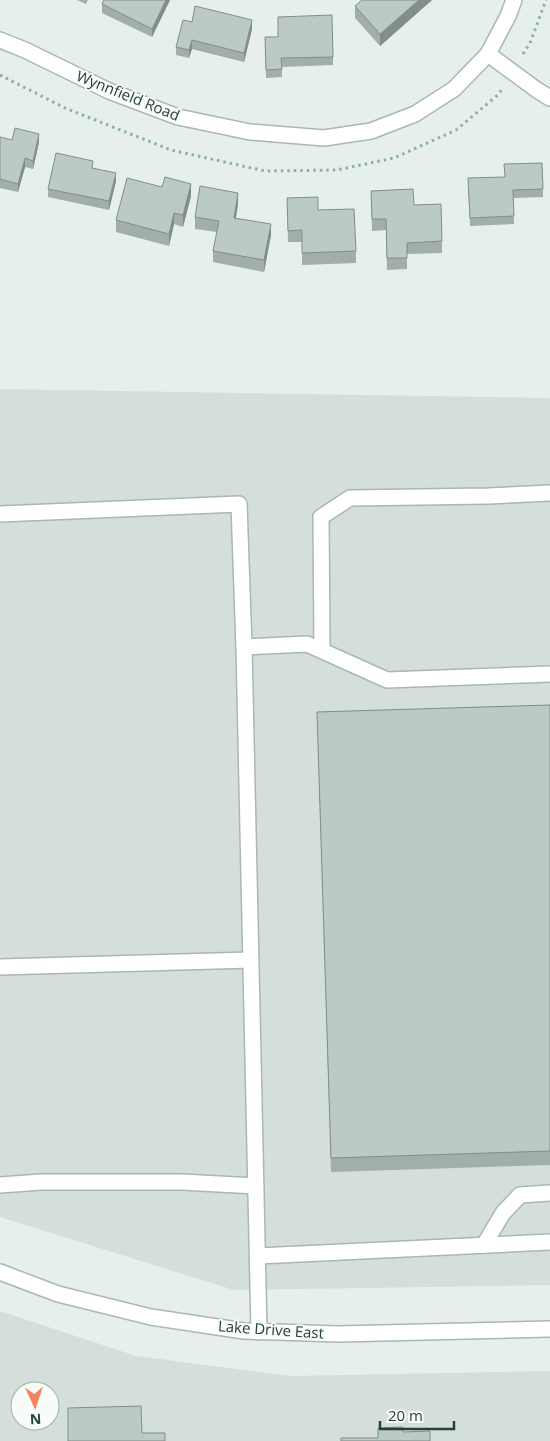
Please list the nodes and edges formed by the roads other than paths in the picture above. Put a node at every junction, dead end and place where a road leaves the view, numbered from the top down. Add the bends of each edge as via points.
1 (514, 0) edge
2 (0, 40) edge
3 (488, 54) junction
4 (550, 98) edge
5 (550, 493) edge
6 (0, 514) edge
7 (244, 647) junction
8 (322, 650) junction
9 (550, 674) edge
10 (251, 960) junction
11 (0, 966) edge
12 (0, 1186) edge
13 (256, 1186) junction
14 (550, 1193) edge
15 (550, 1242) edge
16 (484, 1245) junction
17 (258, 1256) junction
18 (0, 1272) edge
19 (550, 1329) edge
20 (260, 1332) junction

1 - 3 street, Wynnfield Road
2 - 3 street, Wynnfield Road via 109,91 178,118 250,132 324,138 371,131 415,114 454,89
3 - 4 street
5 - 8 street via 350,498 321,517
6 - 7 street via 239,504
7 - 8 street via 307,644
7 - 10 street
8 - 9 street via 387,680
10 - 11 street
10 - 13 street
12 - 13 street via 41,1182 182,1182
13 - 17 street
14 - 16 street via 520,1195 503,1213
15 - 16 street
16 - 17 street
17 - 20 street
18 - 20 street, Lake Drive East via 58,1294 151,1317
19 - 20 street, Lake Drive East via 338,1334

